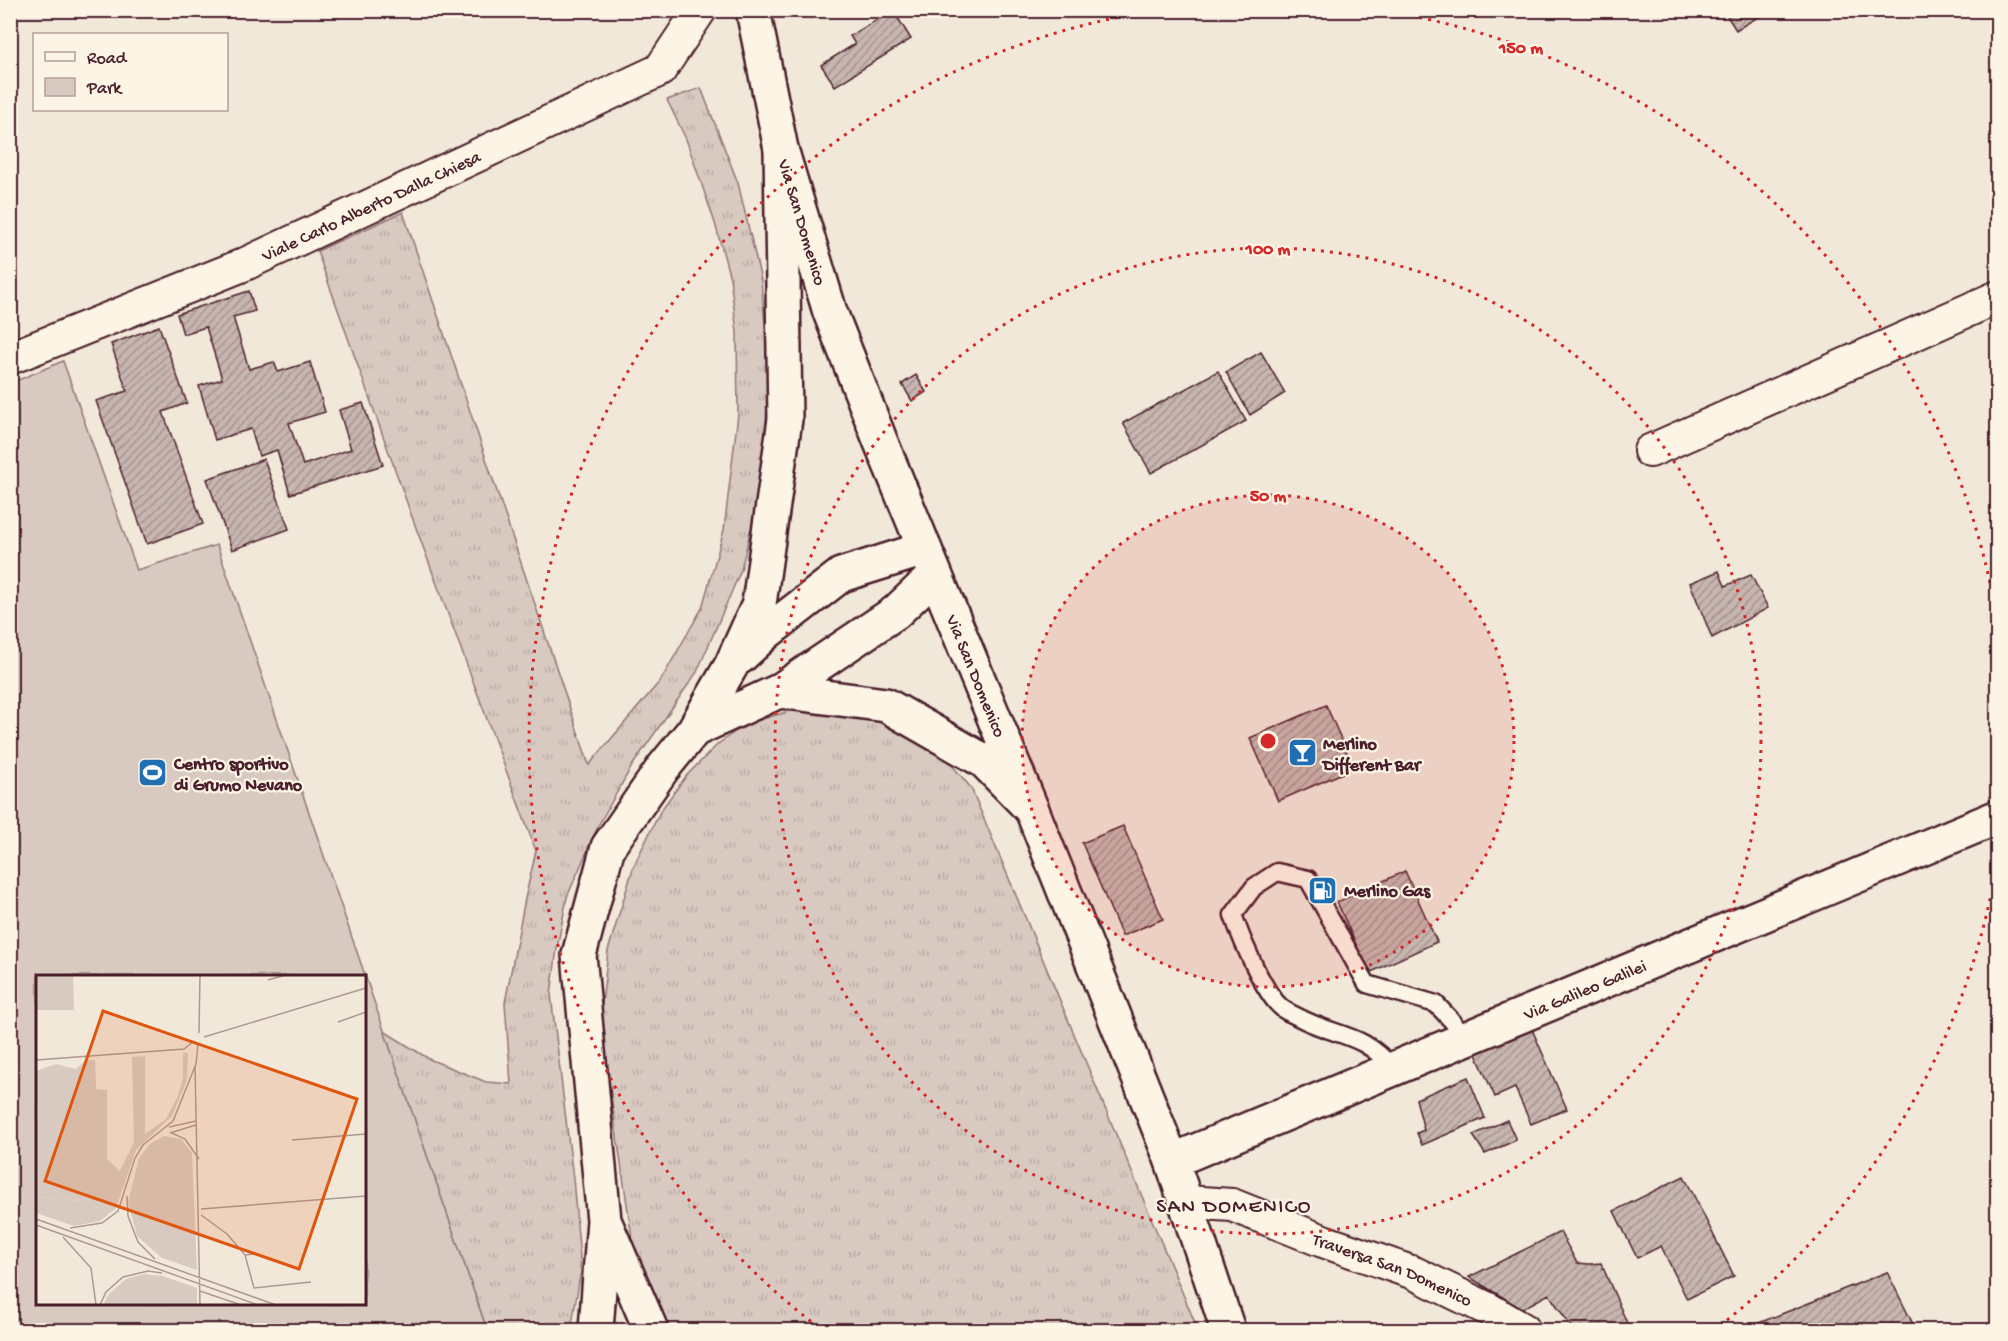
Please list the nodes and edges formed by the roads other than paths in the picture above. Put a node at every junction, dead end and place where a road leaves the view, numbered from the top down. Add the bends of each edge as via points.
1 (700, 10) edge
2 (753, 10) edge
3 (781, 149) junction
4 (1998, 297) edge
5 (10, 358) edge
6 (1650, 451) dead end
7 (929, 562) junction
8 (731, 666) junction
9 (779, 690) junction
10 (694, 730) junction
11 (1032, 810) junction
12 (1998, 817) edge
13 (1463, 1040) junction
14 (1393, 1069) junction
15 (1172, 1161) junction
16 (1186, 1202) junction
17 (604, 1220) junction
18 (596, 1330) edge
19 (651, 1330) edge
20 (1228, 1330) edge
21 (1524, 1330) edge

1 - 5 street, Viale Carlo Alberto Dalla Chiesa via 660,70 243,265
2 - 3 main road, Via San Domenico
3 - 7 main road, Via San Domenico via 830,312
3 - 8 main road via 785,419 759,604
4 - 6 street
7 - 8 main road via 841,575 766,633
7 - 9 main road via 896,612
7 - 11 main road, Via San Domenico
8 - 10 main road
9 - 10 main road
9 - 11 main road via 886,705 984,761
10 - 17 main road via 608,847 579,955
11 - 15 main road, Via San Domenico
12 - 13 main road, Via Galileo Galilei
13 - 14 main road, Via Galileo Galilei
13 - 14 lane via 1453,1022 1436,1005 1367,984 1308,879 1277,872 1254,886 1233,915 1269,993 1282,1008 1311,1024 1356,1038 1382,1055
14 - 15 main road, Via Galileo Galilei
15 - 16 main road, Via San Domenico
16 - 20 main road, Via San Domenico
16 - 21 street, Traversa San Domenico via 1232,1206 1414,1273
17 - 18 main road
17 - 19 main road

